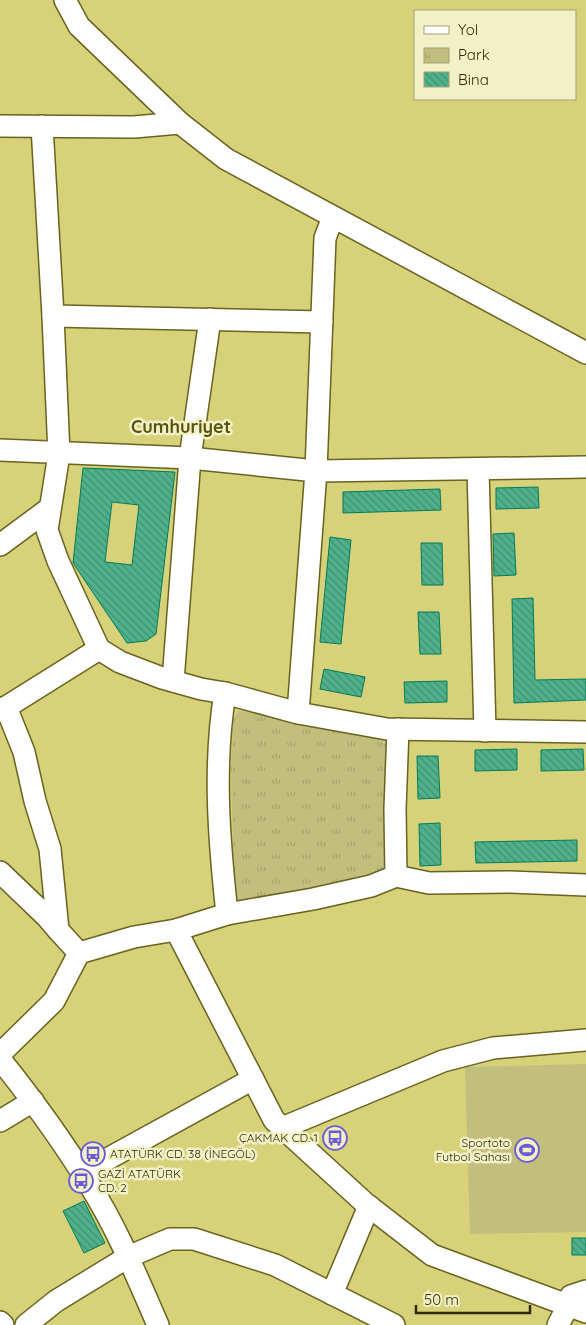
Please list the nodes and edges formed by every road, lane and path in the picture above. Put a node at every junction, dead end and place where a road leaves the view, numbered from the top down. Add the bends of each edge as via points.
1 (65, 0) edge
2 (180, 123) junction
3 (0, 126) edge
4 (42, 126) junction
5 (333, 216) junction
6 (53, 316) junction
7 (210, 319) junction
8 (322, 322) junction
9 (586, 354) edge
10 (0, 450) edge
11 (58, 454) junction
12 (190, 458) junction
13 (586, 467) edge
14 (478, 469) junction
15 (316, 471) junction
16 (50, 508) junction
17 (0, 545) edge
18 (99, 650) junction
19 (173, 681) junction
20 (225, 693) junction
21 (3, 709) edge
22 (298, 713) junction
23 (398, 729) junction
24 (485, 731) junction
25 (586, 732) edge
26 (0, 872) edge
27 (396, 876) junction
28 (586, 886) edge
29 (227, 914) junction
30 (58, 930) junction
31 (176, 930) junction
32 (79, 953) junction
33 (586, 1040) edge
34 (0, 1054) edge
35 (0, 1059) edge
36 (253, 1079) junction
37 (33, 1102) junction
38 (0, 1121) edge
39 (282, 1128) junction
40 (82, 1173) junction
41 (369, 1206) junction
42 (128, 1256) junction
43 (586, 1292) edge
44 (332, 1294) junction
45 (577, 1309) edge
46 (0, 1322) edge
47 (3, 1325) edge
48 (26, 1325) edge
49 (158, 1325) edge
50 (394, 1325) edge
51 (558, 1325) edge

1 - 2 street via 79,26
2 - 4 street via 134,127
2 - 5 street via 226,159
3 - 4 street
4 - 6 street
5 - 8 street via 325,238
5 - 9 street
6 - 7 street
6 - 11 street
7 - 8 street
7 - 12 street
8 - 15 street
10 - 11 street
11 - 12 street
11 - 16 street
12 - 15 street
12 - 19 street
13 - 14 street
14 - 15 street
14 - 24 street
15 - 22 street
16 - 17 street
16 - 18 street via 47,530
18 - 19 street via 120,662
18 - 21 street
19 - 20 street
20 - 22 street
20 - 29 street via 219,731 218,833
21 - 30 street via 24,752 50,849
22 - 23 street
23 - 24 street
23 - 27 street
24 - 25 street
26 - 30 street
27 - 28 street via 429,883 510,882
27 - 29 street via 342,893
29 - 31 street
30 - 32 street
31 - 32 street via 134,937
31 - 36 street
32 - 34 street via 54,1002
33 - 39 street via 493,1048 443,1061
35 - 37 street
36 - 39 street via 274,1120
36 - 40 street
37 - 38 street
37 - 40 street
39 - 41 street
40 - 42 street
41 - 44 street
41 - 45 street via 432,1255
42 - 44 street via 170,1238 194,1239 275,1265
42 - 48 street via 56,1301
42 - 49 street
43 - 45 street via 571,1296
44 - 50 street
45 - 51 street
46 - 47 street

